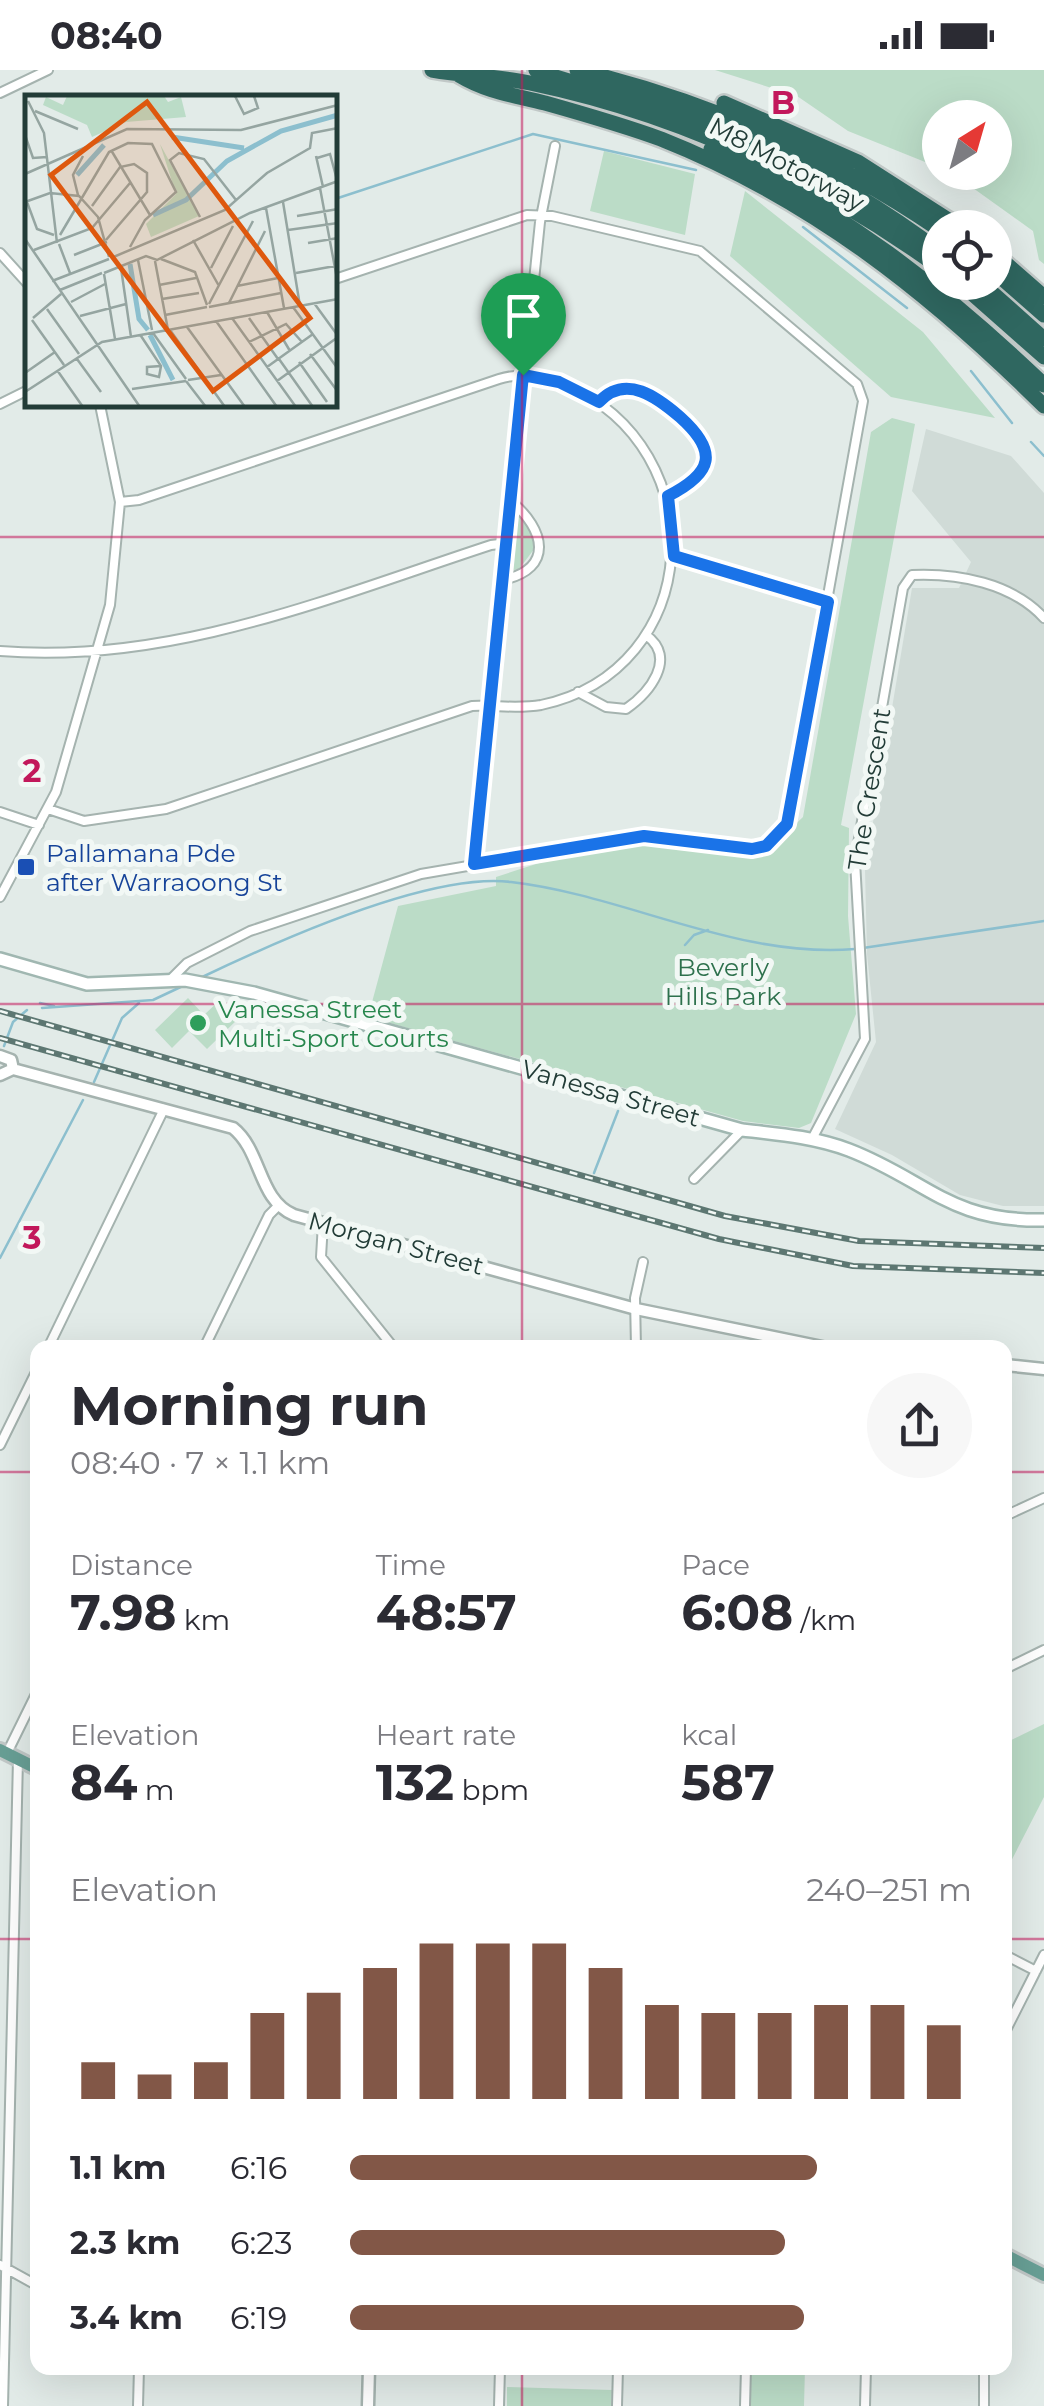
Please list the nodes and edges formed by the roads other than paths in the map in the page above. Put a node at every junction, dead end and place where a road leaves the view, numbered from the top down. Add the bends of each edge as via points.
1 (48, 70) edge
2 (432, 70) edge
3 (536, 70) edge
4 (578, 70) edge
5 (609, 70) edge
6 (460, 75) junction
7 (1, 94) edge
8 (555, 146) dead end
9 (934, 210) edge
10 (541, 214) junction
11 (922, 219) edge
12 (922, 239) edge
13 (0, 253) edge
14 (922, 256) edge
15 (1012, 269) edge
16 (338, 277) edge
17 (25, 281) edge
18 (1012, 287) edge
19 (1044, 297) edge
20 (979, 300) edge
21 (1000, 300) edge
22 (1044, 315) edge
23 (1044, 339) edge
24 (1044, 357) edge
25 (523, 375) junction
26 (1044, 385) edge
27 (25, 392) edge
28 (599, 402) junction
29 (0, 404) edge
30 (1044, 406) edge
31 (101, 408) edge
32 (668, 496) junction
33 (120, 502) junction
34 (512, 502) junction
35 (508, 543) junction
36 (674, 556) junction
37 (503, 580) junction
38 (828, 602) junction
39 (1044, 618) edge
40 (646, 635) junction
41 (99, 650) junction
42 (0, 651) edge
43 (578, 692) junction
44 (488, 706) junction
45 (48, 810) junction
46 (0, 812) edge
47 (39, 825) junction
48 (474, 864) junction
49 (0, 897) edge
50 (0, 959) edge
51 (170, 980) junction
52 (0, 1056) edge
53 (13, 1069) junction
54 (0, 1076) edge
55 (164, 1108) junction
56 (742, 1130) junction
57 (812, 1139) junction
58 (694, 1179) dead end
59 (278, 1206) junction
60 (1044, 1220) edge
61 (323, 1223) junction
62 (643, 1262) dead end
63 (636, 1309) junction
64 (52, 1340) edge
65 (208, 1340) edge
66 (388, 1340) edge
67 (636, 1340) edge
68 (788, 1340) edge
69 (1012, 1366) edge
70 (1044, 1369) edge
71 (30, 1384) edge
72 (0, 1445) edge
73 (1044, 1498) edge
74 (1012, 1513) edge
75 (1044, 1650) edge
76 (1012, 1665) edge
77 (30, 1707) edge
78 (8, 1754) edge
79 (1044, 1955) edge
80 (1012, 1958) edge
81 (1036, 1970) junction
82 (1012, 2018) edge
83 (1012, 2258) edge
84 (3, 2267) edge
85 (1044, 2273) edge
86 (30, 2282) edge
87 (138, 2375) edge
88 (369, 2375) edge
89 (500, 2375) edge
90 (618, 2375) edge
91 (746, 2375) edge
92 (866, 2375) edge
93 (984, 2375) edge
94 (3, 2406) edge
95 (138, 2406) edge
96 (368, 2406) edge
97 (499, 2406) edge
98 (617, 2406) edge
99 (745, 2406) edge
100 (865, 2406) edge
101 (984, 2406) edge

1 - 7 street
2 - 6 highway
3 - 12 highway via 668,108 768,148
4 - 11 highway, M8 Motorway via 672,95 763,130
5 - 9 highway via 713,98 812,139
6 - 14 highway via 582,95 733,148 847,206
6 - 26 highway, M8 Motorway via 622,116 782,184 918,272
6 - 30 highway via 483,90 658,138 806,210 917,287
8 - 10 street
10 - 16 street
10 - 25 street
10 - 38 street via 700,250 856,384 863,400
13 - 17 street
15 - 19 highway
18 - 22 highway
20 - 24 highway
21 - 23 highway
25 - 28 street via 559,382
25 - 33 street
25 - 34 street
27 - 29 street
28 - 32 street via 633,434
28 - 32 street via 616,392 644,390 697,432 706,446 702,471
31 - 33 street
32 - 36 street
33 - 41 street
34 - 35 street
34 - 37 street via 534,520 542,538 529,567
35 - 37 street
35 - 41 street via 223,634
36 - 38 street
36 - 40 street
37 - 44 street
38 - 48 street via 787,824 766,846 644,836
39 - 57 street, The Crescent via 1004,587 927,574 912,575 903,588 854,861 865,1039
40 - 43 street via 613,670
40 - 43 street via 659,652 659,674 646,695 626,708 606,707
41 - 42 street
41 - 45 street
43 - 44 street via 526,707
44 - 45 street via 166,809 84,821
44 - 48 street
45 - 47 street
46 - 47 street
47 - 49 street
48 - 51 street via 385,885 250,931 187,963
50 - 51 main road, Vanessa Street via 87,984
51 - 56 main road, Vanessa Street via 272,997
52 - 53 street
53 - 54 street
53 - 55 street, Morgan Street
55 - 59 street, Morgan Street via 239,1132
55 - 64 street
56 - 57 main road, Vanessa Street
56 - 58 street
57 - 60 main road, Vanessa Street via 870,1159 954,1206
59 - 61 street, Morgan Street
59 - 65 street
61 - 63 street, Morgan Street
61 - 66 street via 321,1257
62 - 63 street
63 - 67 street
63 - 68 street, Morgan Street
69 - 70 street
71 - 72 street
73 - 74 street
75 - 76 street
77 - 78 street
78 - 84 street
79 - 81 street
80 - 81 street
81 - 82 street
83 - 85 main road
84 - 86 street
84 - 94 street
87 - 95 street
88 - 96 street
89 - 97 street
90 - 98 street
91 - 99 street
92 - 100 street
93 - 101 street

